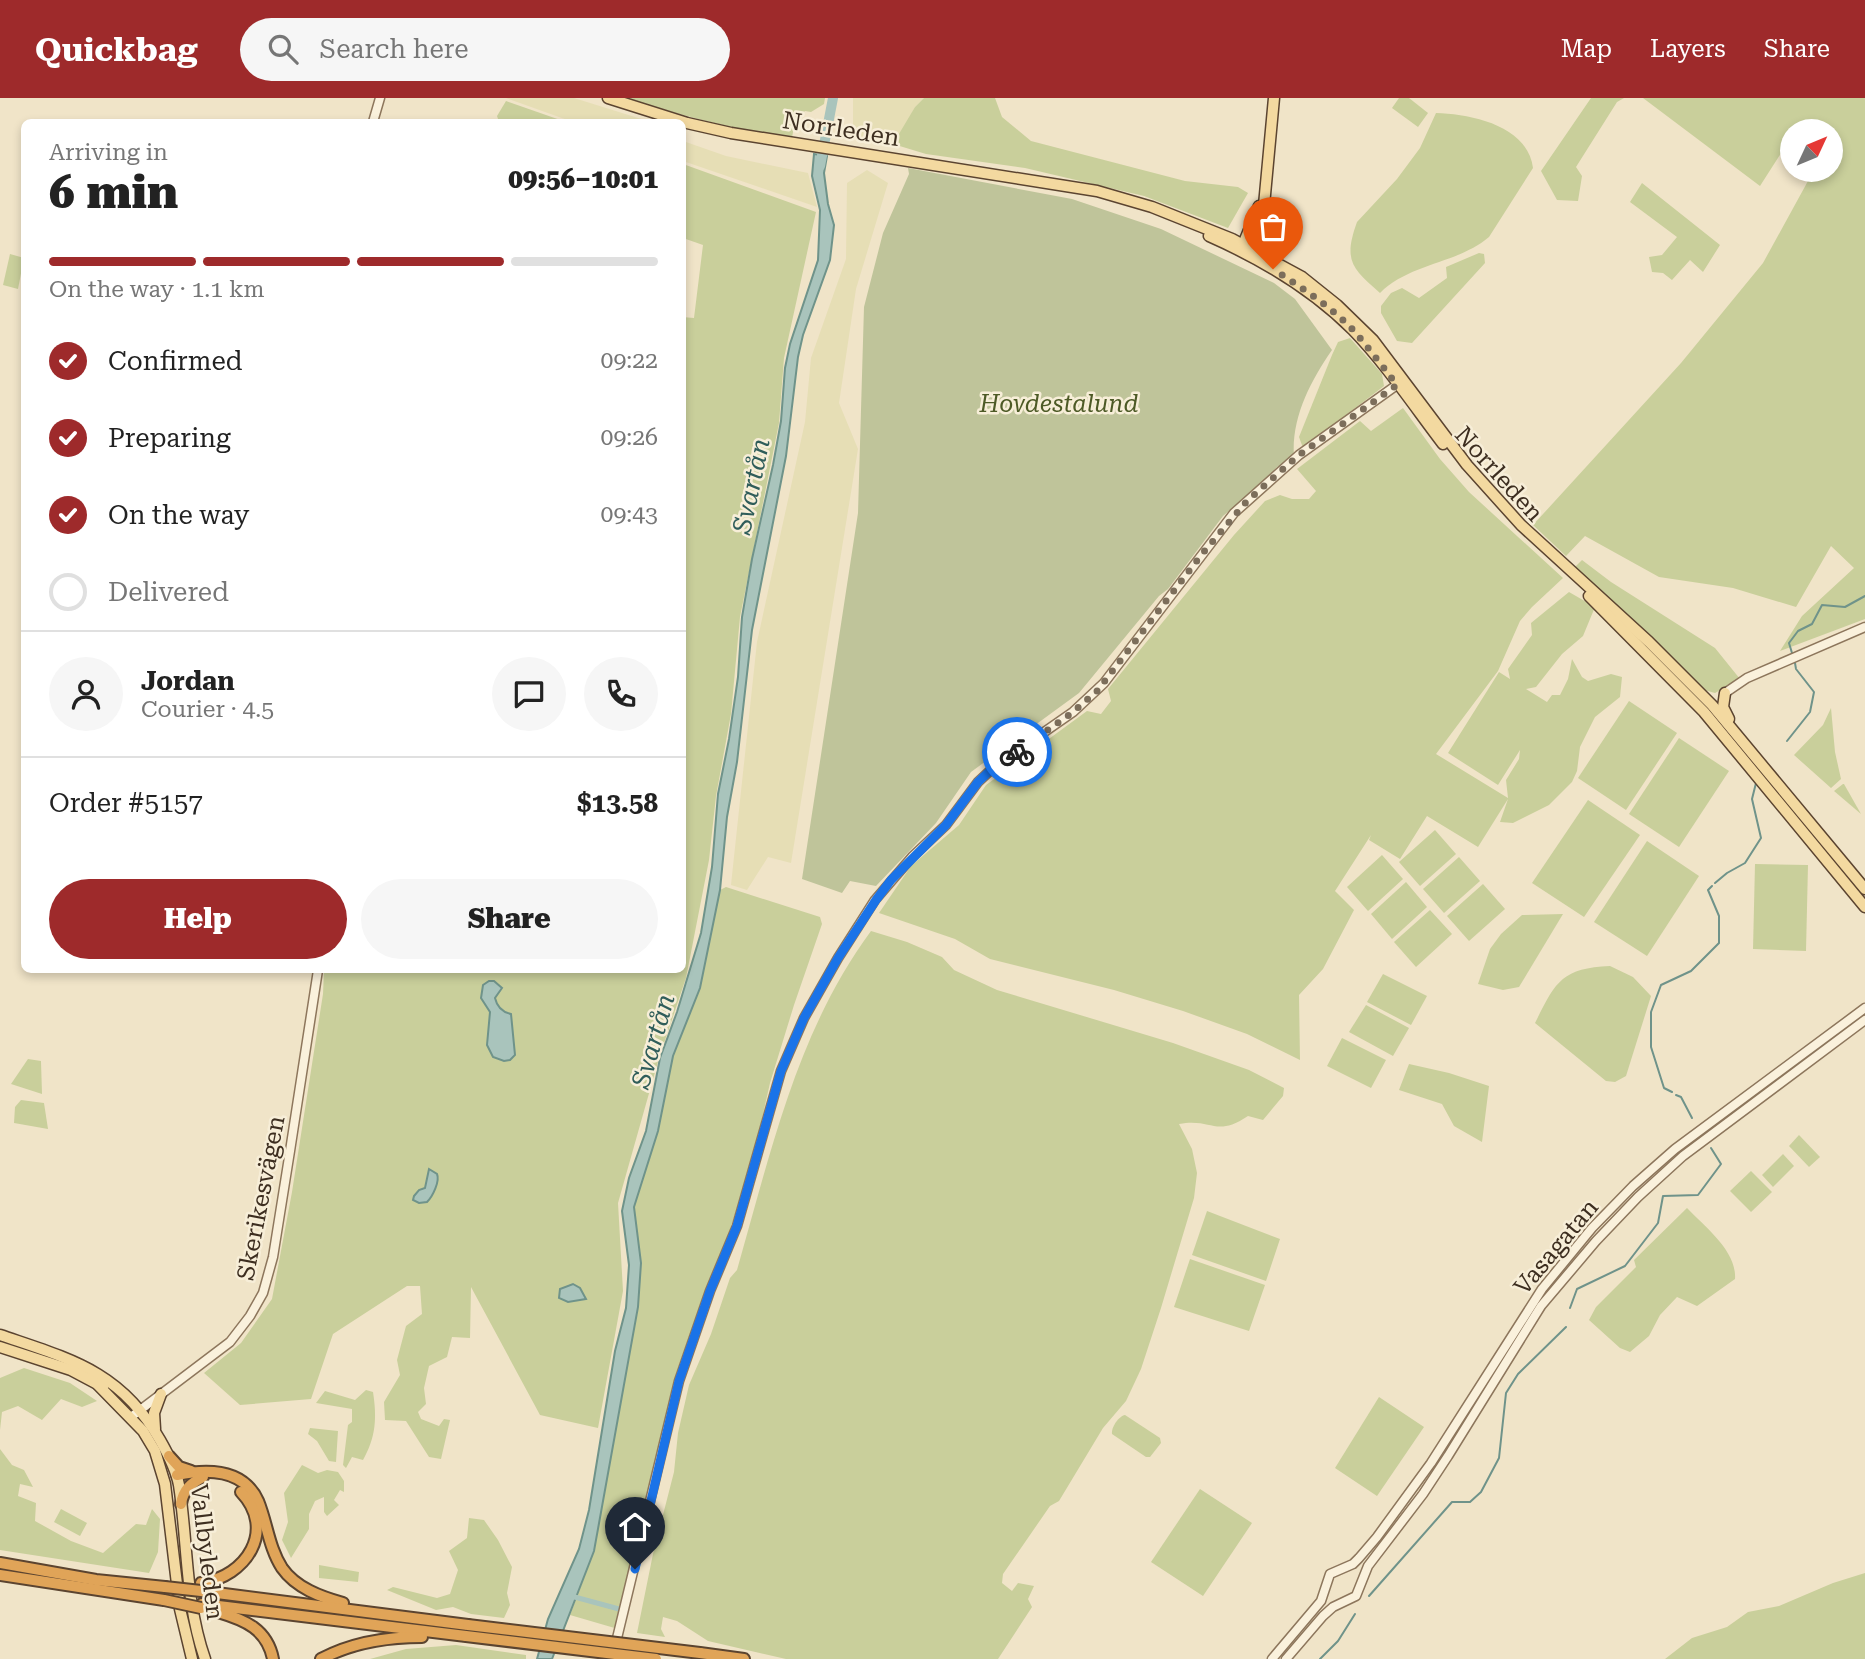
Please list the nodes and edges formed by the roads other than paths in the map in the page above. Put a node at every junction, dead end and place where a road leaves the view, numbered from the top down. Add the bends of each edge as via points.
1 (380, 98) edge
2 (608, 98) edge
3 (1274, 98) edge
4 (374, 119) edge
5 (674, 119) edge
6 (686, 123) edge
7 (1264, 191) junction
8 (1263, 216) junction
9 (1243, 243) junction
10 (1275, 260) junction
11 (1400, 383) junction
12 (1865, 626) edge
13 (1725, 693) junction
14 (1701, 694) junction
15 (1708, 708) junction
16 (1735, 732) junction
17 (1865, 889) edge
18 (1865, 907) edge
19 (318, 973) edge
20 (1865, 1008) edge
21 (1865, 1020) edge
22 (0, 1335) edge
23 (0, 1347) edge
24 (161, 1394) junction
25 (135, 1413) junction
26 (156, 1433) junction
27 (169, 1456) junction
28 (200, 1474) junction
29 (173, 1478) junction
30 (181, 1504) junction
31 (0, 1563) edge
32 (1340, 1568) junction
33 (0, 1575) edge
34 (1326, 1585) junction
35 (201, 1587) junction
36 (1360, 1588) junction
37 (1343, 1603) junction
38 (202, 1606) junction
39 (371, 1612) junction
40 (467, 1630) junction
41 (192, 1659) edge
42 (205, 1659) edge
43 (273, 1659) edge
44 (321, 1659) edge
45 (612, 1659) edge
46 (656, 1659) edge
47 (744, 1659) edge
48 (1272, 1659) edge
49 (1286, 1659) edge

1 - 4 street
2 - 5 main road, Norrleden
3 - 7 main road
6 - 9 main road, Norrleden via 1097,191
7 - 8 main road
7 - 9 main road
8 - 9 main road via 1256,238
8 - 10 main road via 1264,248
9 - 10 main road, Norrleden
9 - 11 main road, Norrleden via 1330,310
10 - 11 main road, Norrleden via 1311,283 1373,340
11 - 14 main road, Norrleden via 1505,508
11 - 15 main road, Norrleden via 1457,461 1517,528
11 - 45 street via 1290,463 1234,513 1104,682 1073,712 978,782 946,825 876,900 838,958 781,1071 737,1226 679,1381
12 - 13 street via 1747,678
13 - 14 main road
13 - 15 main road
13 - 16 main road via 1723,707
14 - 15 main road, Norrleden
15 - 16 main road, Norrleden
15 - 18 main road, Norrleden
16 - 17 main road, Norrleden
19 - 24 street, Skerikesvägen via 263,1293 237,1336
20 - 32 street, Vasagatan via 1675,1149 1592,1228 1542,1289 1410,1493 1359,1558
21 - 36 street, Vasagatan via 1683,1156 1596,1241 1541,1306 1429,1485 1368,1566
22 - 25 main road, Vallbyleden via 89,1368 108,1380
23 - 25 main road, Vallbyleden via 71,1370
24 - 25 street, Skerikesvägen
24 - 26 main road via 154,1413
25 - 26 main road, Vallbyleden
25 - 29 main road, Vallbyleden
26 - 27 main road, Vallbyleden
27 - 28 highway via 179,1467
27 - 29 main road, Vallbyleden
28 - 29 highway
28 - 30 highway
28 - 35 highway via 227,1482 242,1493 254,1513 257,1532 248,1556 235,1570
28 - 39 highway via 219,1472 247,1487 258,1502 276,1559 296,1582 323,1597
29 - 30 main road, Vallbyleden
29 - 41 main road, Vallbyleden via 166,1492 180,1609
30 - 42 main road, Vallbyleden via 192,1613
31 - 35 highway, bridge via 96,1580
32 - 34 street via 1330,1574
32 - 36 street via 1355,1573
33 - 38 highway, bridge
34 - 37 street via 1331,1598
34 - 48 street via 1321,1601
35 - 39 highway
36 - 37 street via 1354,1599
37 - 49 street via 1323,1616
38 - 40 highway
38 - 43 highway via 255,1627 270,1645
39 - 40 highway
40 - 44 highway via 463,1639 377,1639
40 - 46 highway, bridge
40 - 47 highway, bridge

